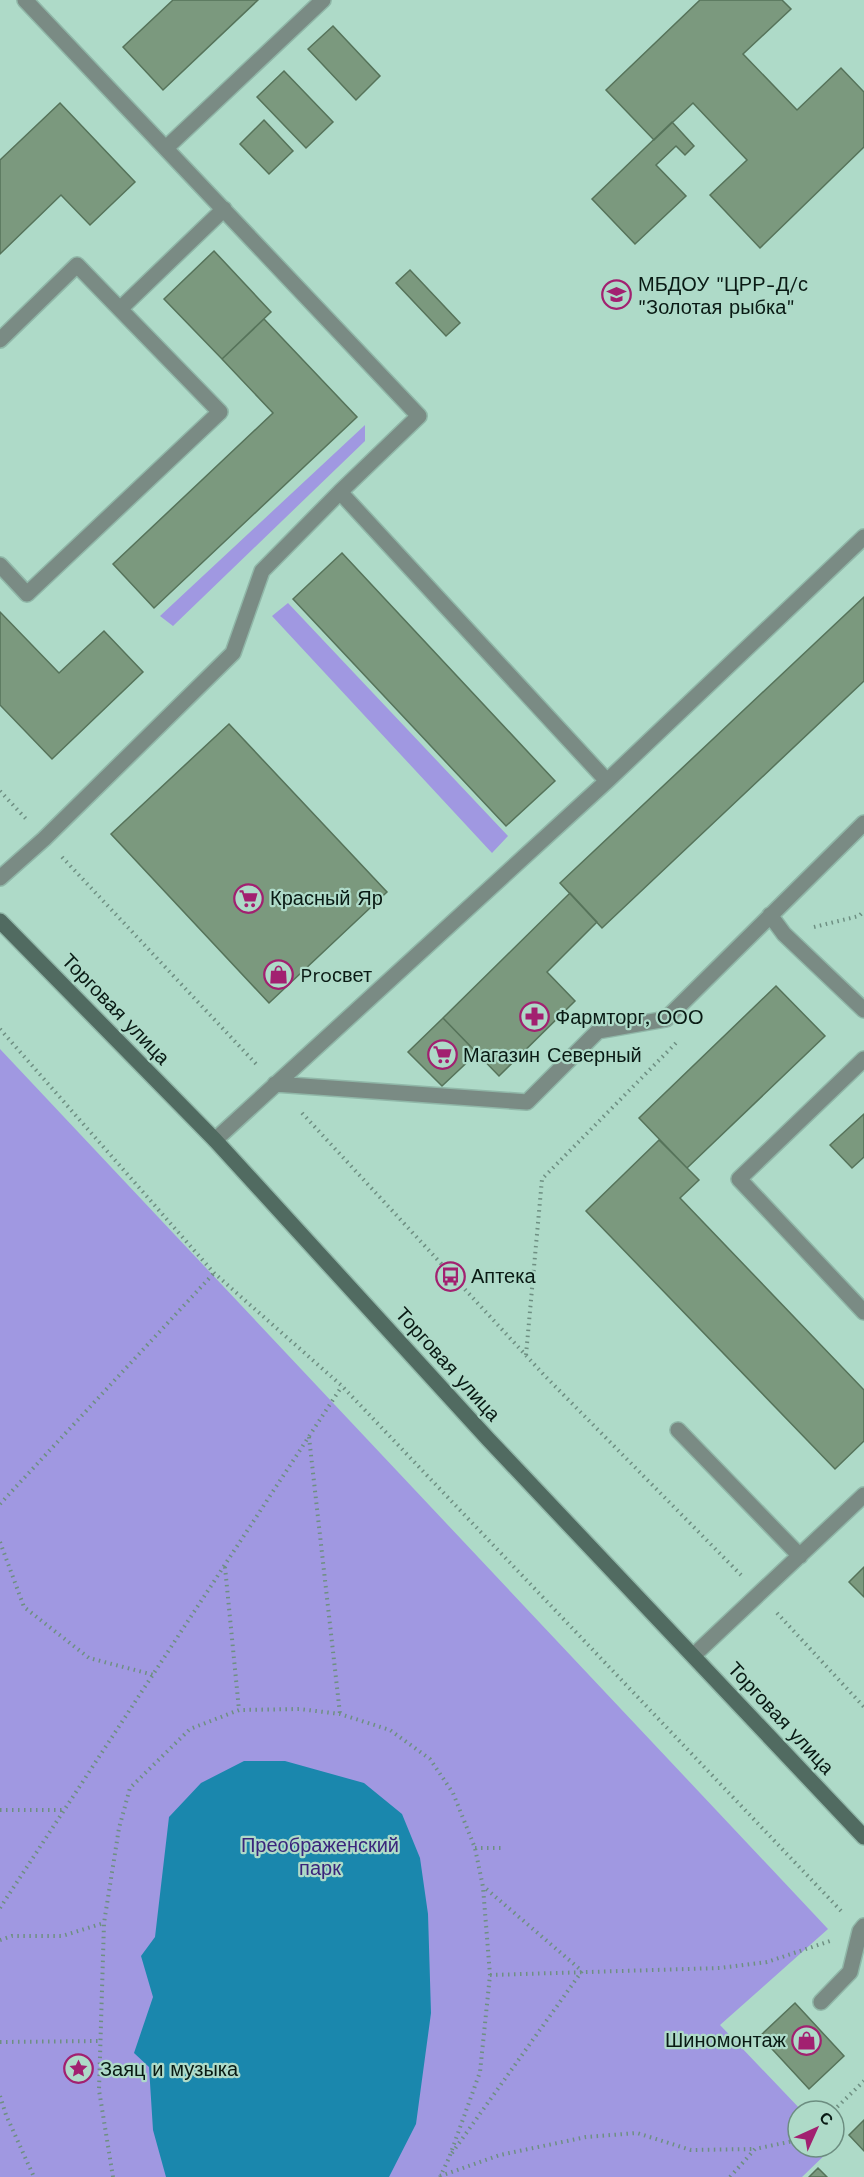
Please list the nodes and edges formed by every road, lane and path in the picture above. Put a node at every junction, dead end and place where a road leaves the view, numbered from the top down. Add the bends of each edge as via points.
1 (26, 0) edge
2 (323, 0) edge
3 (166, 148) junction
4 (224, 208) junction
5 (120, 309) junction
6 (0, 340) edge
7 (340, 492) junction
8 (864, 537) edge
9 (0, 566) edge
10 (607, 781) junction
11 (0, 791) edge
12 (864, 823) edge
13 (44, 838) junction
14 (0, 878) edge
15 (864, 910) edge
16 (770, 915) junction
17 (0, 921) edge
18 (784, 934) junction
19 (864, 1010) edge
20 (0, 1029) edge
21 (684, 1035) dead end
22 (864, 1059) edge
23 (275, 1084) junction
24 (216, 1140) junction
25 (214, 1273) junction
26 (864, 1312) edge
27 (526, 1355) junction
28 (342, 1386) junction
29 (678, 1430) dead end
30 (309, 1437) junction
31 (864, 1495) edge
32 (0, 1504) edge
33 (0, 1542) edge
34 (800, 1556) junction
35 (224, 1566) junction
36 (759, 1594) junction
37 (694, 1655) junction
38 (154, 1675) junction
39 (864, 1707) edge
40 (239, 1710) junction
41 (340, 1714) junction
42 (0, 1810) edge
43 (66, 1810) junction
44 (864, 1837) edge
45 (475, 1848) junction
46 (502, 1848) dead end
47 (483, 1887) junction
48 (0, 1908) edge
49 (104, 1923) junction
50 (862, 1929) edge
51 (0, 1940) edge
52 (582, 1971) junction
53 (489, 1975) junction
54 (821, 2002) dead end
55 (100, 2041) junction
56 (0, 2042) edge
57 (864, 2080) edge
58 (0, 2096) edge
59 (845, 2099) edge
60 (786, 2143) edge
61 (755, 2149) junction
62 (449, 2158) junction
63 (34, 2177) edge
64 (113, 2177) edge
65 (440, 2177) edge
66 (730, 2177) edge

1 - 3 lane
2 - 3 lane
3 - 4 lane
4 - 5 lane
4 - 7 lane via 419,416
5 - 6 lane via 77,265
5 - 9 lane via 220,412 27,594
7 - 10 lane
7 - 13 lane via 262,571 233,654
8 - 10 lane
10 - 23 lane
11 - 13 path
12 - 16 lane
13 - 14 lane
13 - 23 path
15 - 18 path via 859,916
16 - 18 lane
16 - 23 lane via 666,1018 598,1031 527,1102
17 - 24 street, Торговая улица
18 - 19 lane
20 - 25 path
21 - 27 path via 542,1179
22 - 26 lane via 739,1179
23 - 24 lane
23 - 27 path
24 - 37 street, Торговая улица via 488,1439
25 - 28 path
25 - 32 path
27 - 36 path
28 - 30 path
28 - 50 path
29 - 34 lane
30 - 35 path
30 - 41 path
31 - 34 lane
33 - 38 path via 24,1606 89,1658
34 - 36 lane
35 - 38 path
35 - 40 path
36 - 37 lane
36 - 39 path
37 - 44 street, Торговая улица
38 - 43 path
40 - 41 path via 300,1709
40 - 49 path via 190,1729 130,1788 119,1828
41 - 45 path via 390,1730 430,1759 453,1793
42 - 43 path
43 - 48 path
45 - 46 path
45 - 47 path
47 - 52 path
47 - 53 path
49 - 51 path via 62,1936 12,1936
49 - 55 path
50 - 52 path via 767,1962 720,1968
50 - 54 lane via 850,1972
52 - 53 path
52 - 62 path
53 - 62 path via 480,2072
55 - 56 path
55 - 64 path via 99,2090
57 - 59 path
58 - 63 path
60 - 61 path
61 - 65 path via 691,2150 637,2133 586,2137 500,2155
61 - 66 path
62 - 65 path

